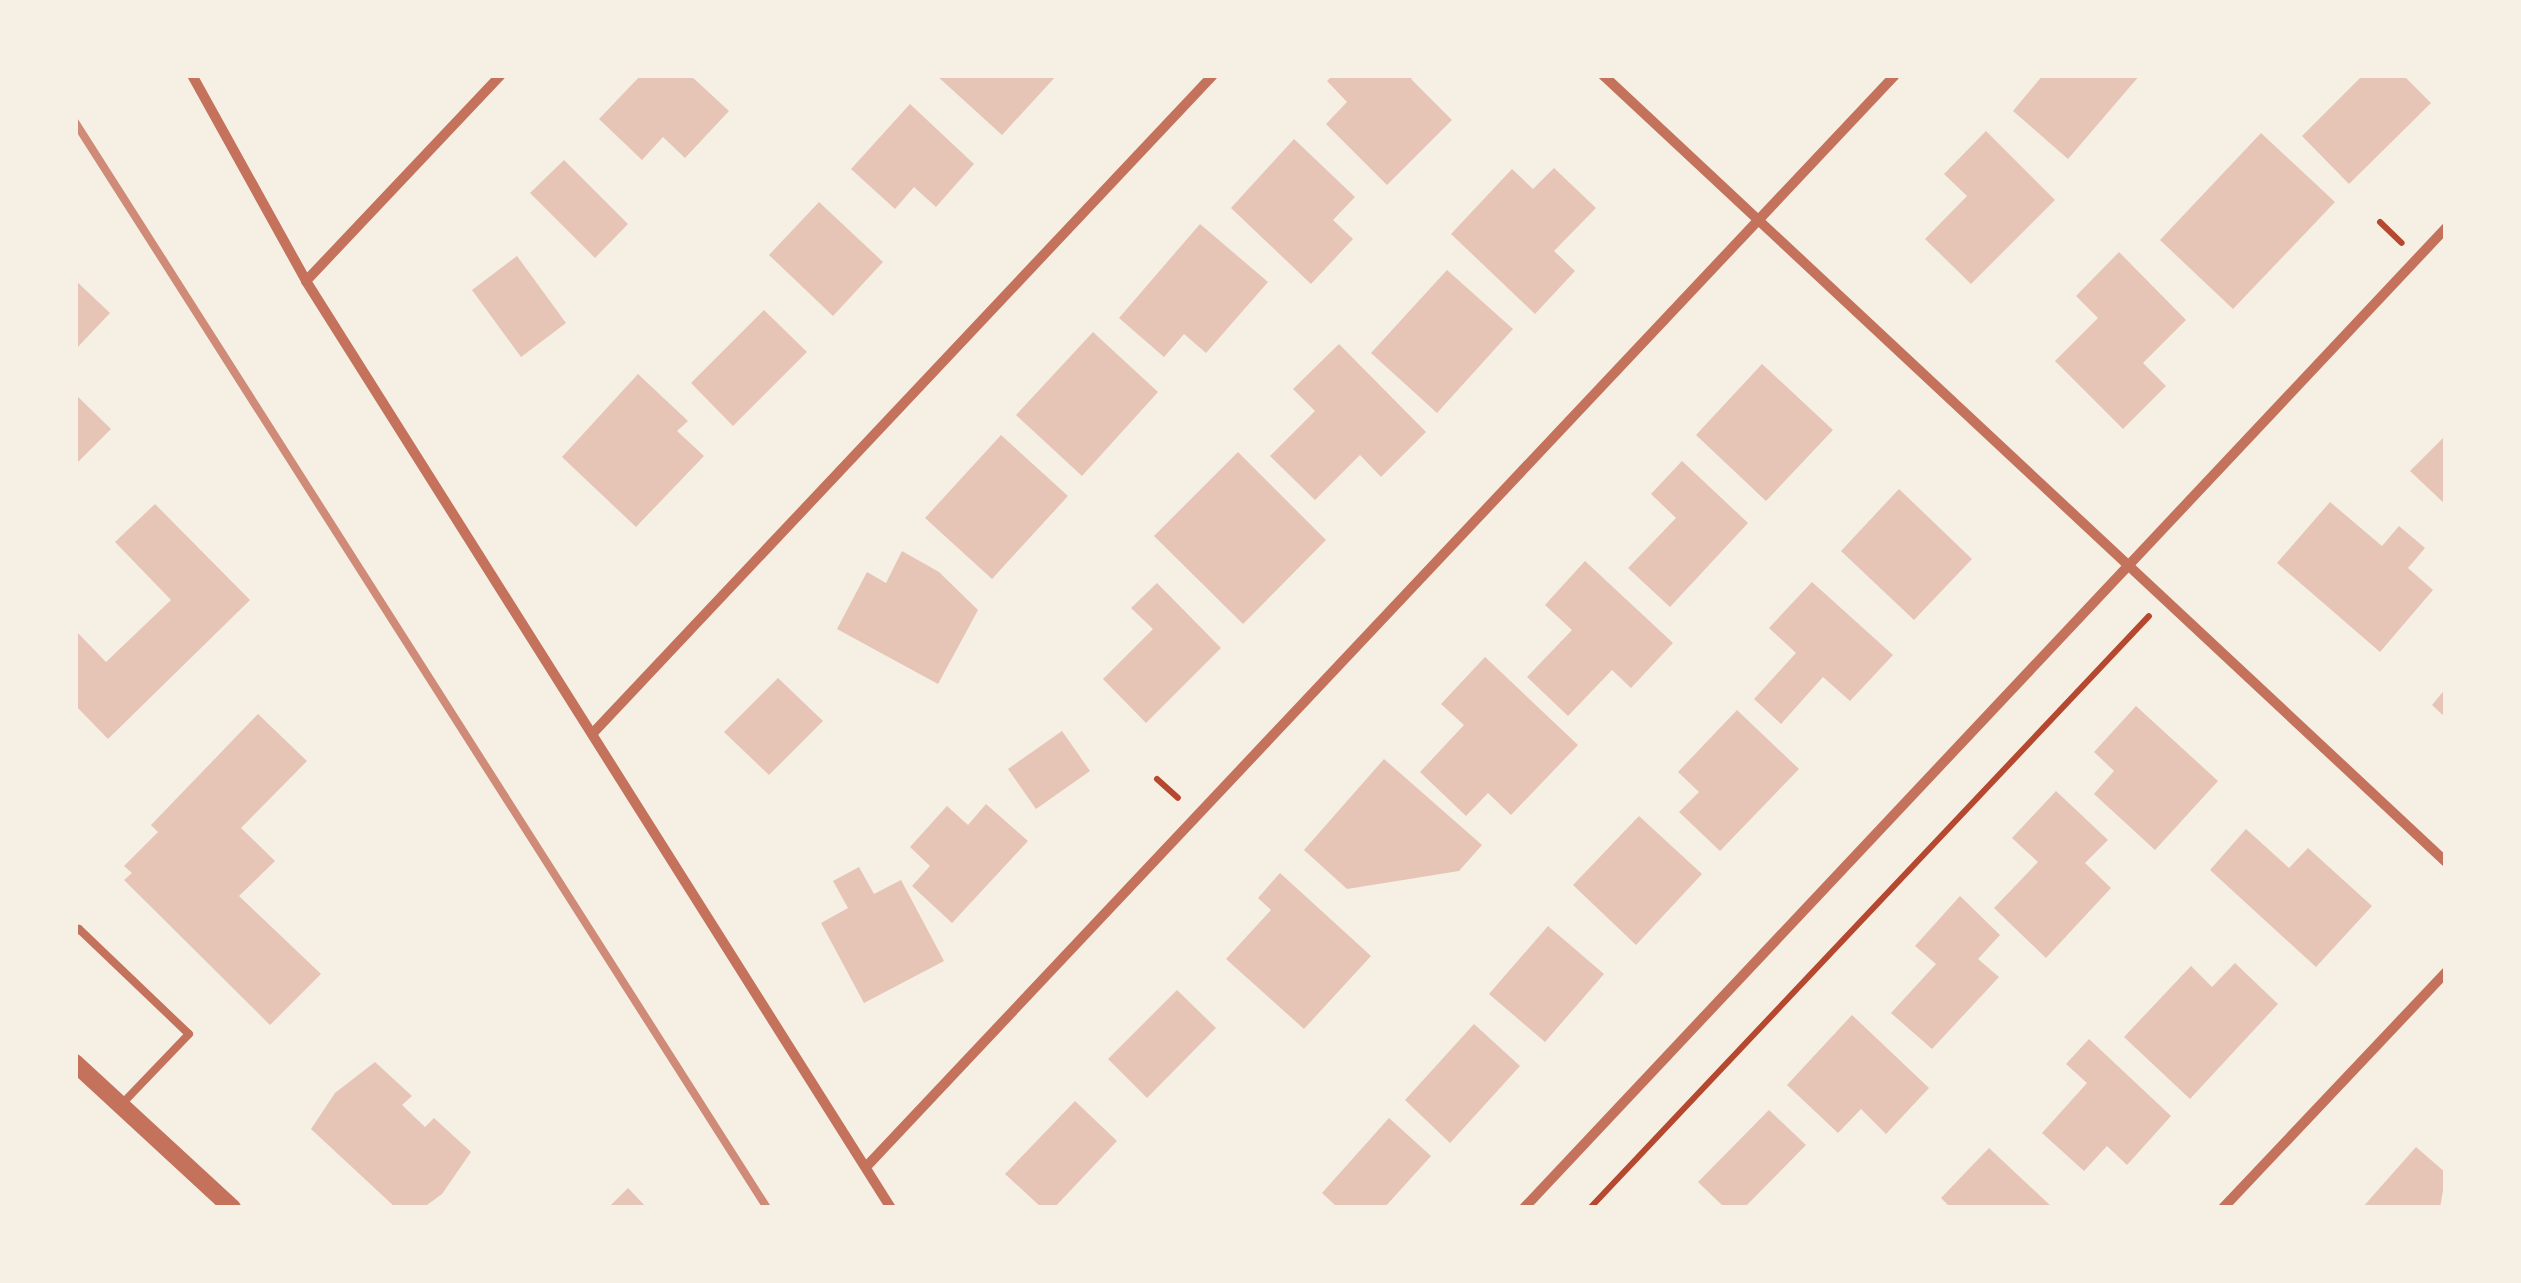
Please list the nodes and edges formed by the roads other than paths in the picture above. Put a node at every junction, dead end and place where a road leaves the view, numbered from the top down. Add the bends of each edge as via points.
1 (192, 75) edge
2 (501, 75) edge
3 (1213, 75) edge
4 (1602, 75) edge
5 (1895, 75) edge
6 (1760, 218) junction
7 (2446, 228) edge
8 (306, 281) junction
9 (2128, 564) junction
10 (593, 733) junction
11 (2446, 862) edge
12 (75, 932) edge
13 (2446, 972) edge
14 (75, 1063) edge
15 (121, 1105) junction
16 (866, 1167) junction
17 (232, 1208) edge
18 (891, 1208) edge
19 (1524, 1208) edge
20 (2223, 1208) edge

1 - 8 street
2 - 8 street
3 - 10 street
4 - 6 street
5 - 6 street
6 - 9 street
6 - 16 street
7 - 9 street
8 - 10 street
9 - 11 street
9 - 19 street
10 - 16 street
12 - 15 lane via 188,1034
13 - 20 street
14 - 15 street
15 - 17 street
16 - 18 street

